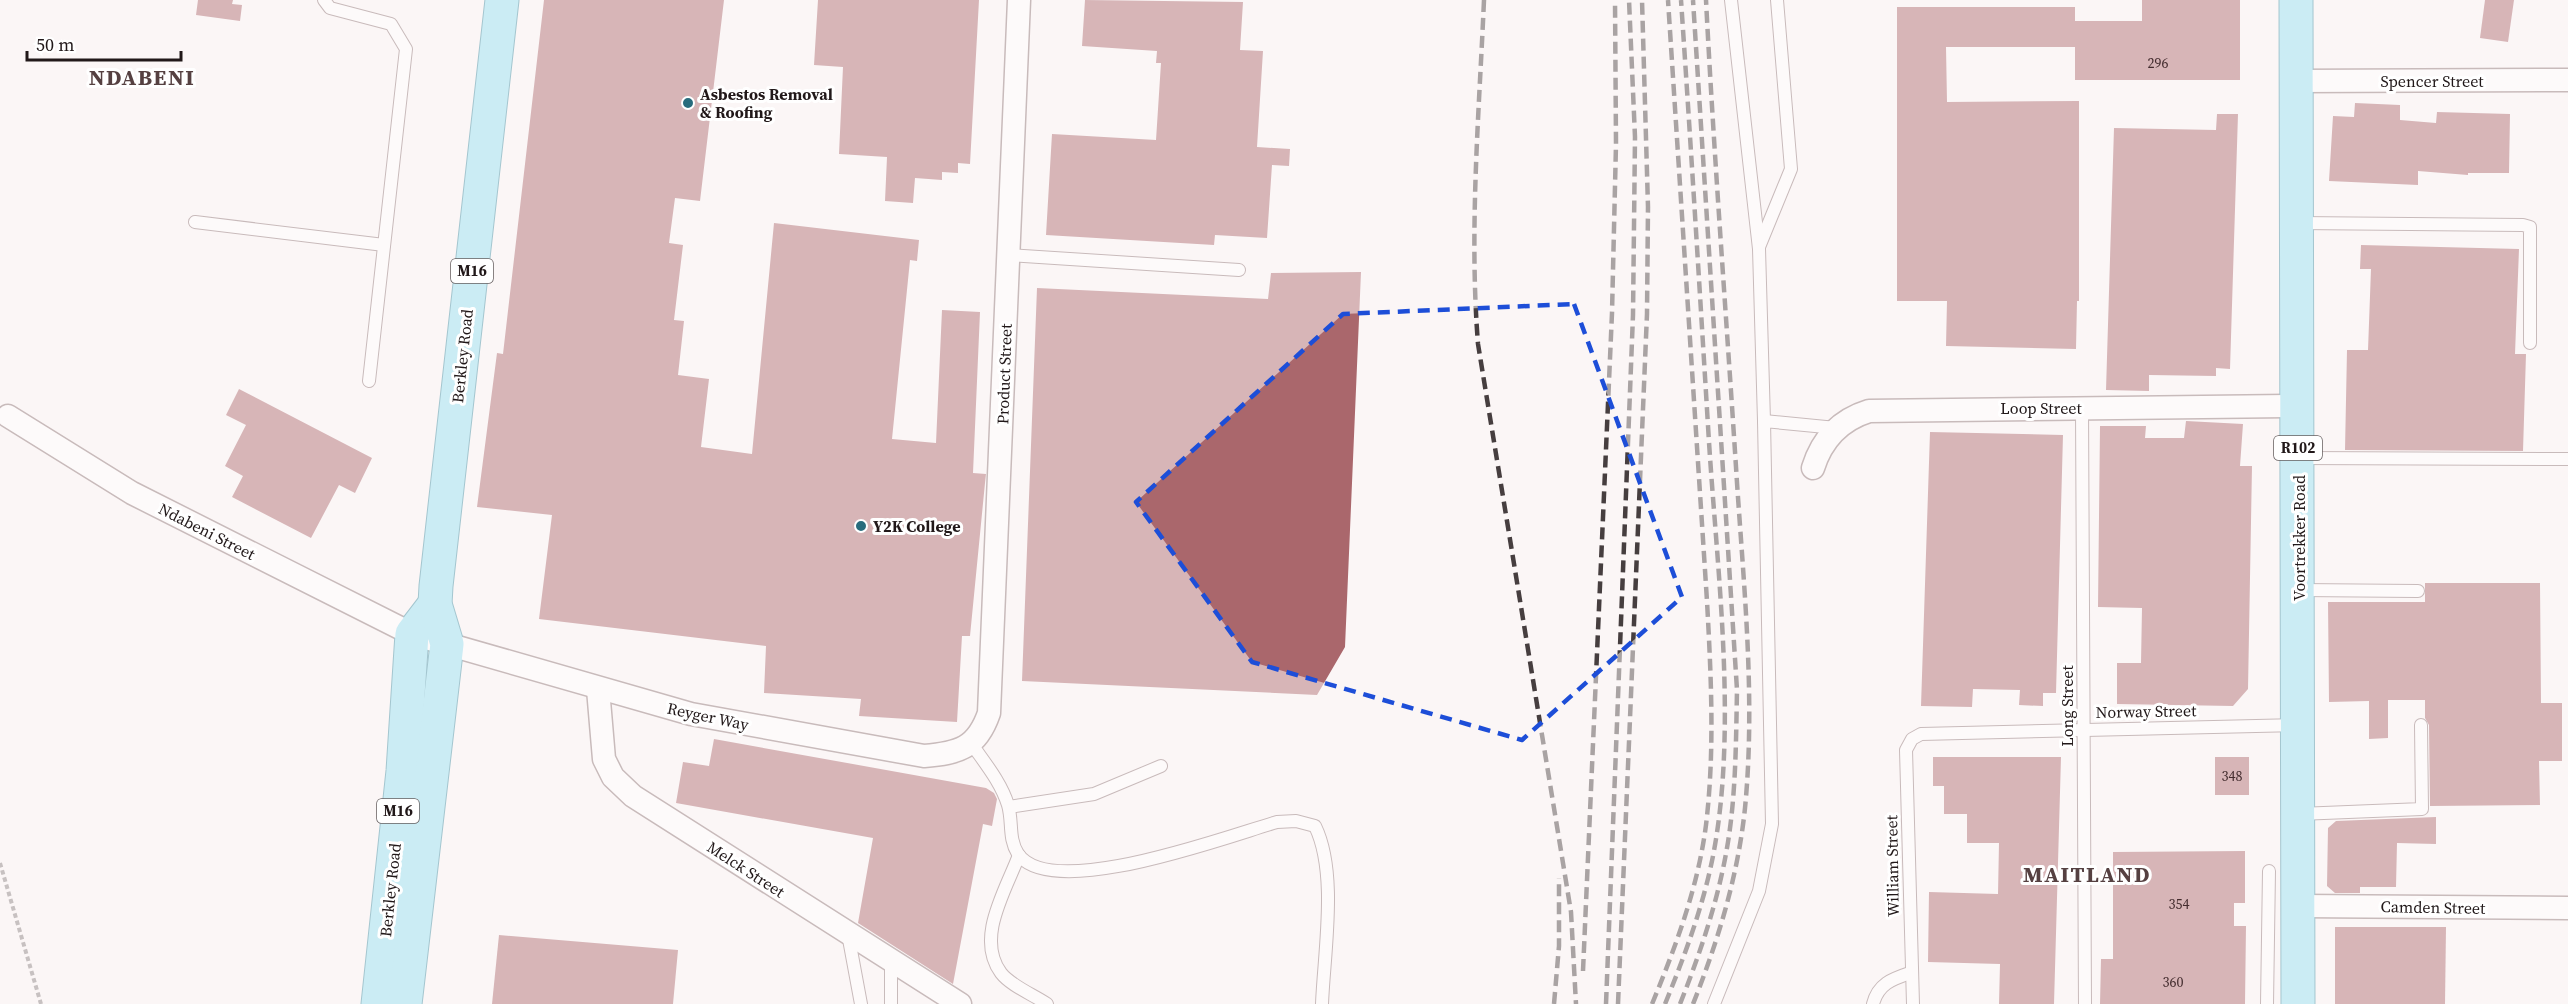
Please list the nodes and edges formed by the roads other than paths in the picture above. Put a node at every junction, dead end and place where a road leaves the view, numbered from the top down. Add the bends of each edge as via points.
1 (324, 0) edge
2 (502, 0) edge
3 (1019, 0) edge
4 (1731, 0) edge
5 (1777, 0) edge
6 (2296, 0) edge
7 (2568, 80) edge
8 (2297, 81) junction
9 (195, 222) dead end
10 (2296, 223) junction
11 (384, 244) junction
12 (1759, 249) junction
13 (1009, 255) junction
14 (1239, 270) dead end
15 (2530, 343) dead end
16 (369, 381) dead end
17 (2298, 406) junction
18 (2082, 408) junction
19 (8, 416) dead end
20 (1764, 421) junction
21 (1836, 429) junction
22 (2298, 458) junction
23 (2568, 459) edge
24 (1813, 468) dead end
25 (2299, 590) junction
26 (2418, 591) dead end
27 (435, 604) junction
28 (412, 634) junction
29 (447, 644) junction
30 (598, 689) junction
31 (2300, 724) junction
32 (2421, 725) dead end
33 (2083, 728) junction
34 (1921, 734) joint
35 (971, 743) junction
36 (1161, 766) dead end
37 (1009, 807) junction
38 (2299, 814) junction
39 (1019, 855) junction
40 (2269, 872) dead end
41 (402, 904) junction
42 (2299, 906) junction
43 (2568, 908) edge
44 (848, 934) junction
45 (891, 961) junction
46 (1910, 973) junction
47 (378, 1004) edge
48 (405, 1004) edge
49 (861, 1004) edge
50 (891, 1004) edge
51 (960, 1004) edge
52 (1047, 1004) edge
53 (1322, 1004) edge
54 (1714, 1004) edge
55 (1873, 1004) edge
56 (1912, 1004) edge
57 (2085, 1004) edge
58 (2267, 1004) edge
59 (2298, 1004) edge

1 - 11 lane via 330,8 391,24 406,49
2 - 27 main road, Berkley Road / M16
3 - 13 street, Product Street
4 - 12 lane
5 - 12 lane via 1791,169
6 - 8 main road, Voortrekker Road / R102
7 - 8 street, Spencer Street
8 - 10 main road, Voortrekker Road / R102
9 - 11 lane
10 - 15 lane via 2530,227
10 - 17 main road, Voortrekker Road / R102
11 - 16 lane
12 - 20 lane
13 - 14 lane
13 - 35 street, Product Street via 989,713 983,730
17 - 18 street, Loop Street
17 - 22 main road, Voortrekker Road / R102
18 - 21 street, Loop Street via 1890,409 1853,416
18 - 33 lane, Long Street
19 - 28 street, Ndabeni Street via 132,493
20 - 21 lane
20 - 54 lane via 1772,824 1759,891
21 - 24 street, Loop Street via 1824,443
22 - 23 lane
22 - 25 main road, Voortrekker Road / R102
25 - 26 lane
25 - 31 main road, Voortrekker Road / R102
27 - 28 main road
27 - 29 main road, Berkley Road / M16
28 - 29 street, Ndabeni Street
28 - 41 main road, Berkley Road / M16 via 403,771
29 - 30 street, Reyger Way
29 - 41 main road, Berkley Road / M16
30 - 35 street, Reyger Way via 691,714 924,756 954,753
30 - 44 street, Melck Street via 600,740 613,777 633,796
31 - 33 lane, Norway Street
31 - 38 main road, Voortrekker Road / R102
32 - 38 lane via 2422,809
33 - 34 lane, Norway Street
33 - 57 lane, Long Street
34 - 46 lane, William Street via 1906,750
35 - 37 lane via 1001,787
36 - 37 lane via 1094,795
37 - 39 lane via 1011,840
38 - 42 main road, Voortrekker Road / R102
39 - 52 lane via 994,922 991,952 1002,974
39 - 53 lane via 1034,867 1058,872 1111,869 1276,822 1296,821 1315,826 1328,871
40 - 58 lane
41 - 47 main road, Berkley Road / M16
41 - 48 main road, Berkley Road / M16
42 - 43 street, Camden Street
42 - 59 main road, Voortrekker Road / R102
44 - 45 street, Melck Street
44 - 49 lane
45 - 50 lane
45 - 51 street, Melck Street
46 - 55 lane via 1887,980
46 - 56 lane, William Street

